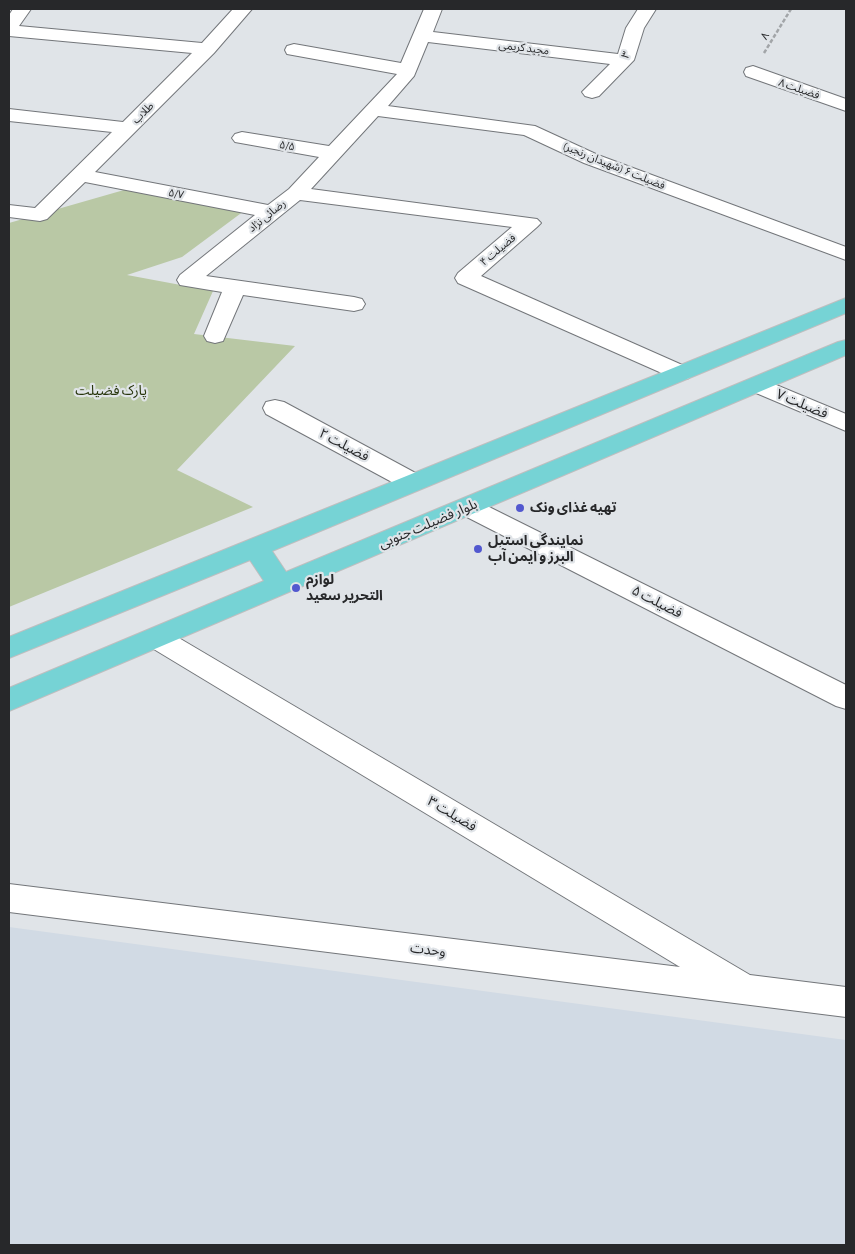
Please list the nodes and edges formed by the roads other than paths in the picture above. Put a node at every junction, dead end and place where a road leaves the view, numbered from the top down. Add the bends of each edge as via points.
1 (22, 9) edge
2 (243, 9) edge
3 (434, 9) edge
4 (647, 9) edge
5 (9, 29) edge
6 (422, 36) junction
7 (207, 49) junction
8 (294, 50) dead end
9 (626, 60) junction
10 (408, 70) junction
11 (753, 72) road end
12 (592, 92) dead end
13 (846, 105) edge
14 (373, 110) junction
15 (9, 115) edge
16 (128, 128) junction
17 (242, 138) dead end
18 (333, 153) junction
19 (80, 175) junction
20 (296, 193) junction
21 (9, 211) edge
22 (271, 212) junction
23 (846, 254) edge
24 (236, 287) junction
25 (354, 304) dead end
26 (846, 306) edge
27 (215, 336) dead end
28 (846, 347) edge
29 (682, 373) junction
30 (757, 385) junction
31 (275, 408) dead end
32 (846, 424) edge
33 (412, 482) junction
34 (468, 507) junction
35 (255, 547) junction
36 (281, 585) junction
37 (157, 638) junction
38 (9, 648) edge
39 (846, 698) edge
40 (9, 700) edge
41 (9, 898) edge
42 (748, 989) junction
43 (846, 1002) edge

1 - 5 street
2 - 7 street, طلاب
3 - 6 street, رضائی نژاد
4 - 9 street, ۳ via 635,28
5 - 7 street
6 - 9 street, مجید کریمی
6 - 10 street, رضائی نژاد
7 - 16 street, طلاب
8 - 10 street
9 - 12 street, ۳
10 - 14 street, رضائی نژاد
11 - 13 street, فضیلت ۸
14 - 18 street, رضائی نژاد
14 - 23 street, فضیلت ۶ (شهیدان رنجبر) via 528,130 591,159
15 - 16 street
16 - 19 street, طلاب
17 - 18 street, ۵/۵
18 - 20 street, رضائی نژاد
19 - 21 street, طلاب via 40,215
19 - 22 street, ۵/۷
20 - 22 street, رضائی نژاد
20 - 29 street, فضیلت ۴ via 530,223 466,278
22 - 24 street, رضائی نژاد via 188,280
24 - 25 street, رضائی نژاد
24 - 27 street
26 - 29 main road
28 - 30 main road, بلوار فضیلت جنوبی
29 - 33 main road
30 - 32 street, فضیلت ۷
30 - 34 main road, بلوار فضیلت جنوبی
31 - 33 street, فضیلت ۲
33 - 35 main road
34 - 36 main road, بلوار فضیلت جنوبی
34 - 39 street, فضیلت ۵
35 - 36 main road
35 - 38 main road
36 - 37 main road, بلوار فضیلت جنوبی
37 - 40 main road, بلوار فضیلت جنوبی
37 - 42 street, فضیلت ۳
41 - 42 street, وحدت
42 - 43 street, وحدت

